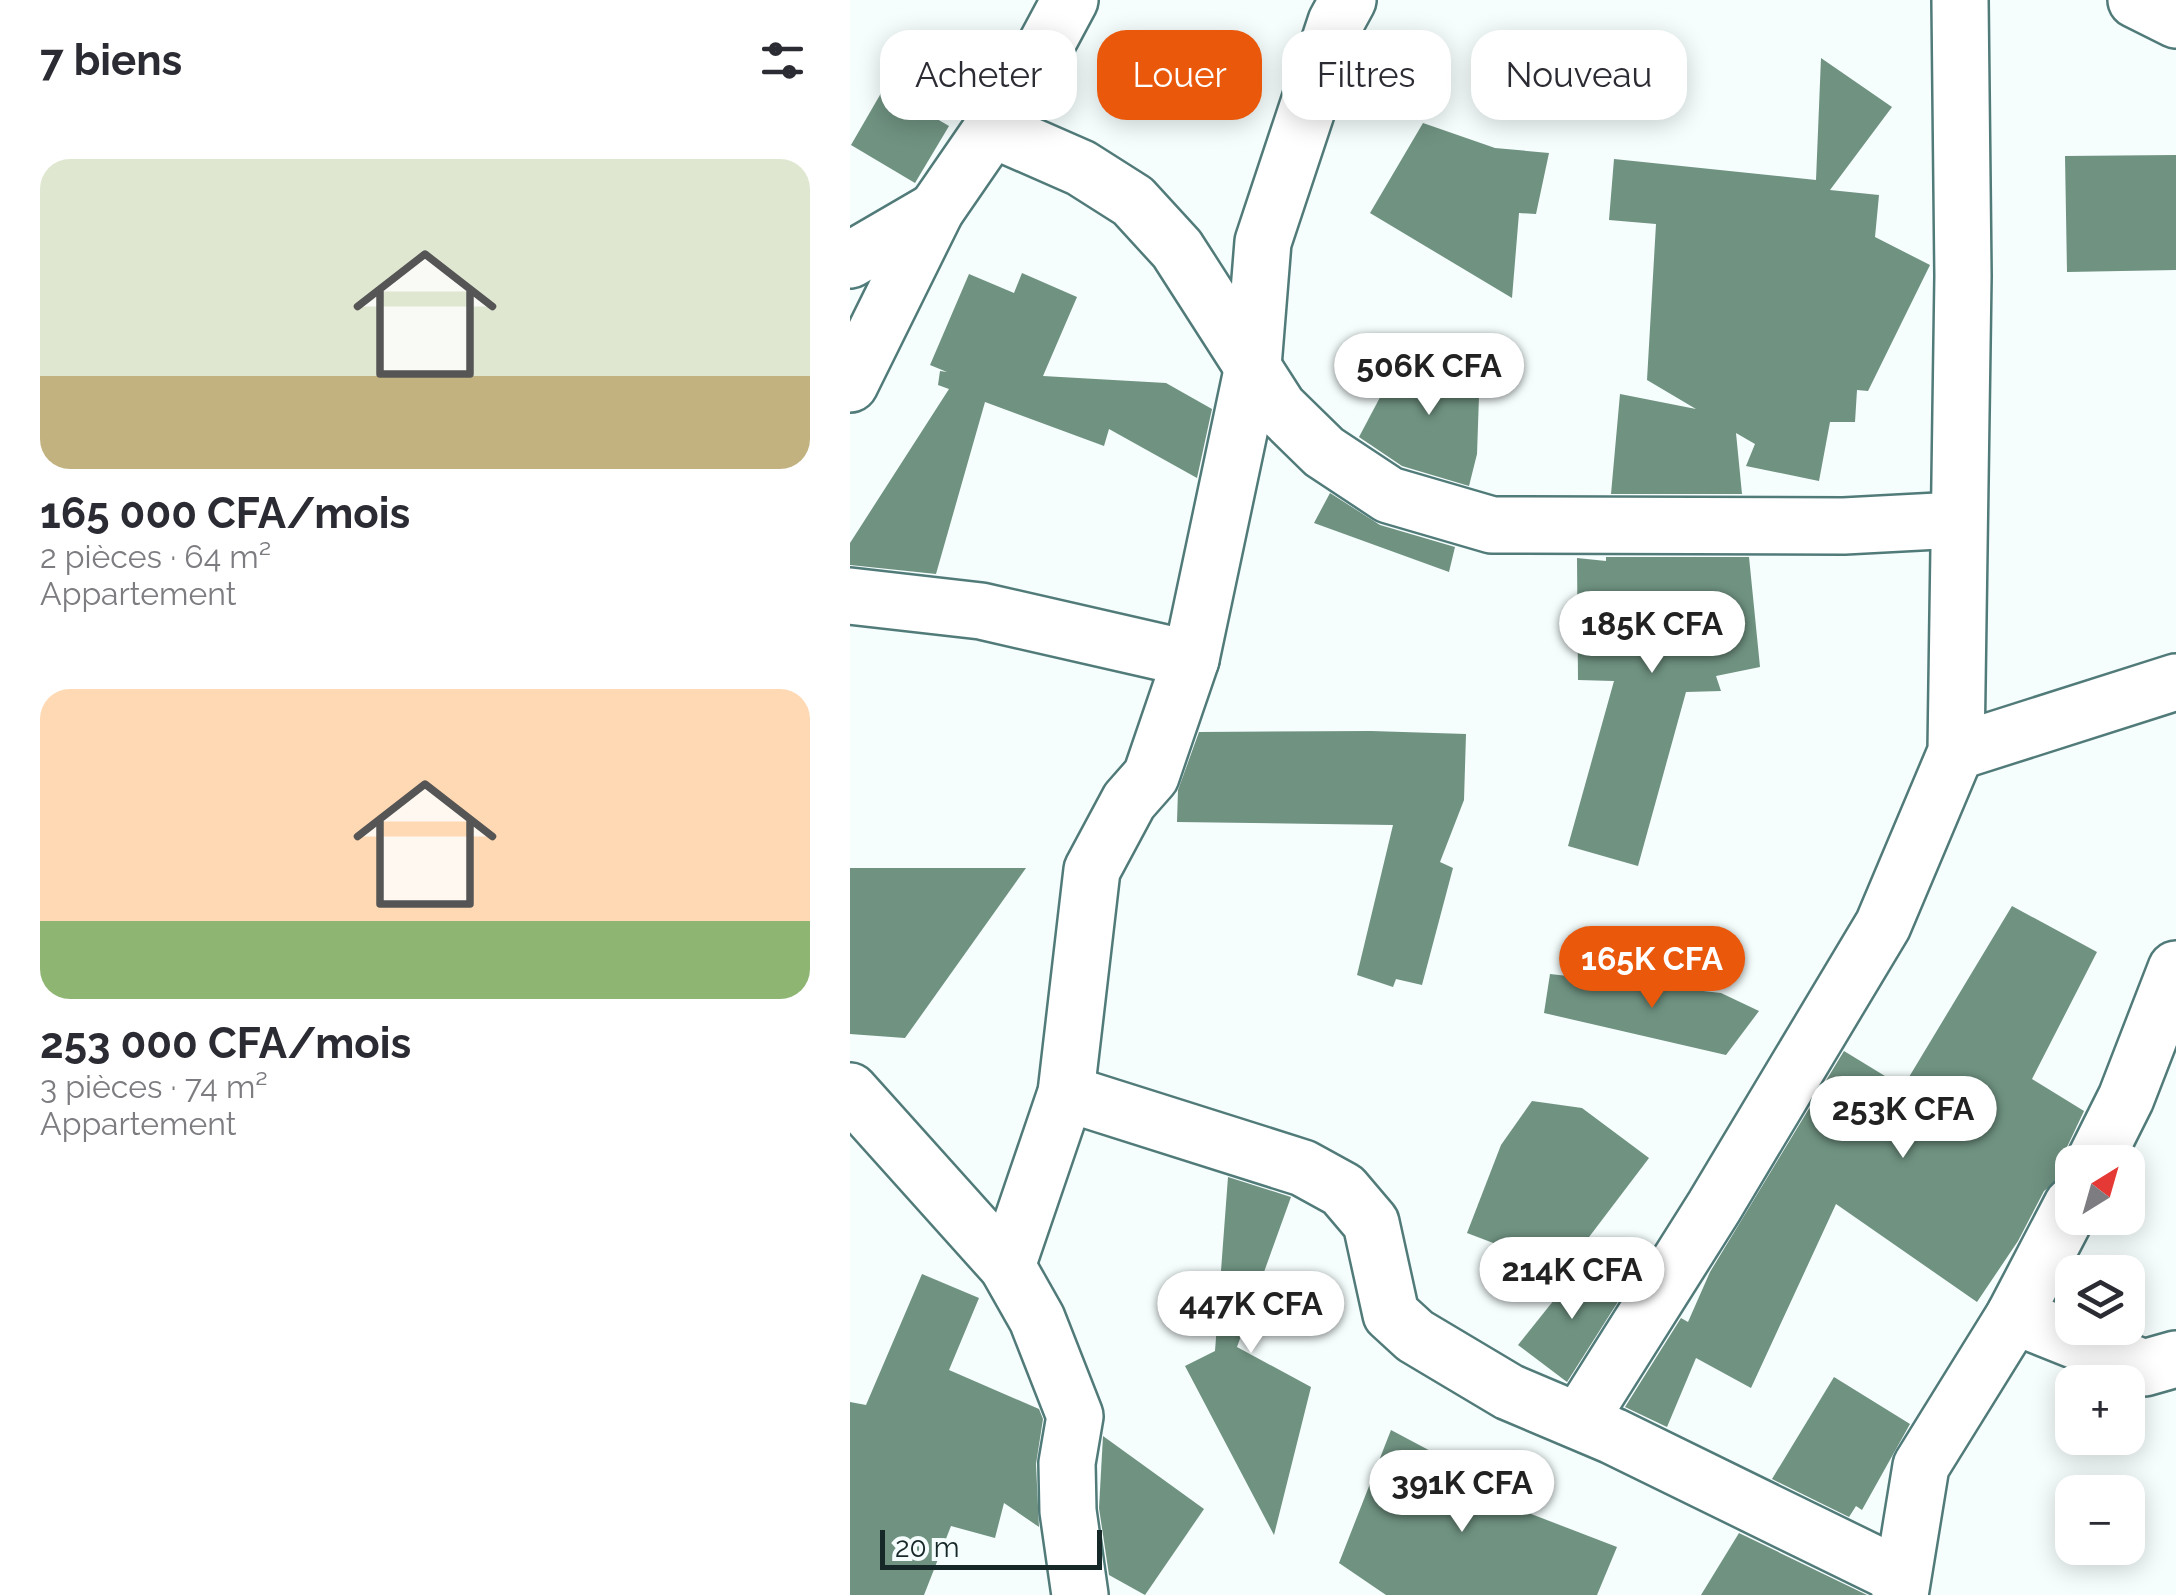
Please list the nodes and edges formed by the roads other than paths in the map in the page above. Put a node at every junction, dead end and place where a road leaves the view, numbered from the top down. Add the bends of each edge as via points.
1 (1070, 0) edge
2 (1348, 0) edge
3 (1960, 0) edge
4 (2136, 0) edge
5 (2176, 20) edge
6 (992, 128) junction
7 (936, 210) junction
8 (850, 260) edge
9 (1253, 366) junction
10 (850, 384) edge
11 (1957, 520) junction
12 (850, 596) edge
13 (1191, 659) junction
14 (2174, 693) edge
15 (1956, 752) junction
16 (2176, 968) edge
17 (850, 1091) edge
18 (1066, 1093) junction
19 (2102, 1145) edge
20 (2057, 1235) edge
21 (1007, 1266) junction
22 (2014, 1316) junction
23 (2176, 1358) edge
24 (1578, 1421) junction
25 (1900, 1586) edge
26 (1080, 1595) edge

1 - 6 street
2 - 9 street via 1264,242
3 - 11 street
4 - 5 street
6 - 7 street
6 - 9 street via 1081,168 1133,201 1177,249
7 - 8 street
7 - 10 street
9 - 11 street via 1279,408 1324,452 1389,495 1492,525
9 - 13 street
11 - 15 street
12 - 13 street via 981,611
13 - 18 street via 1151,776 1129,801 1092,870
14 - 15 street
15 - 24 street via 1883,926
16 - 19 street
17 - 21 street
18 - 21 street
18 - 24 street via 1303,1168 1344,1190 1371,1224 1391,1314 1415,1336 1509,1392
20 - 22 street
21 - 26 street via 1037,1318 1075,1416 1067,1463
22 - 23 street via 2144,1368
22 - 25 street via 1921,1466
24 - 25 street

